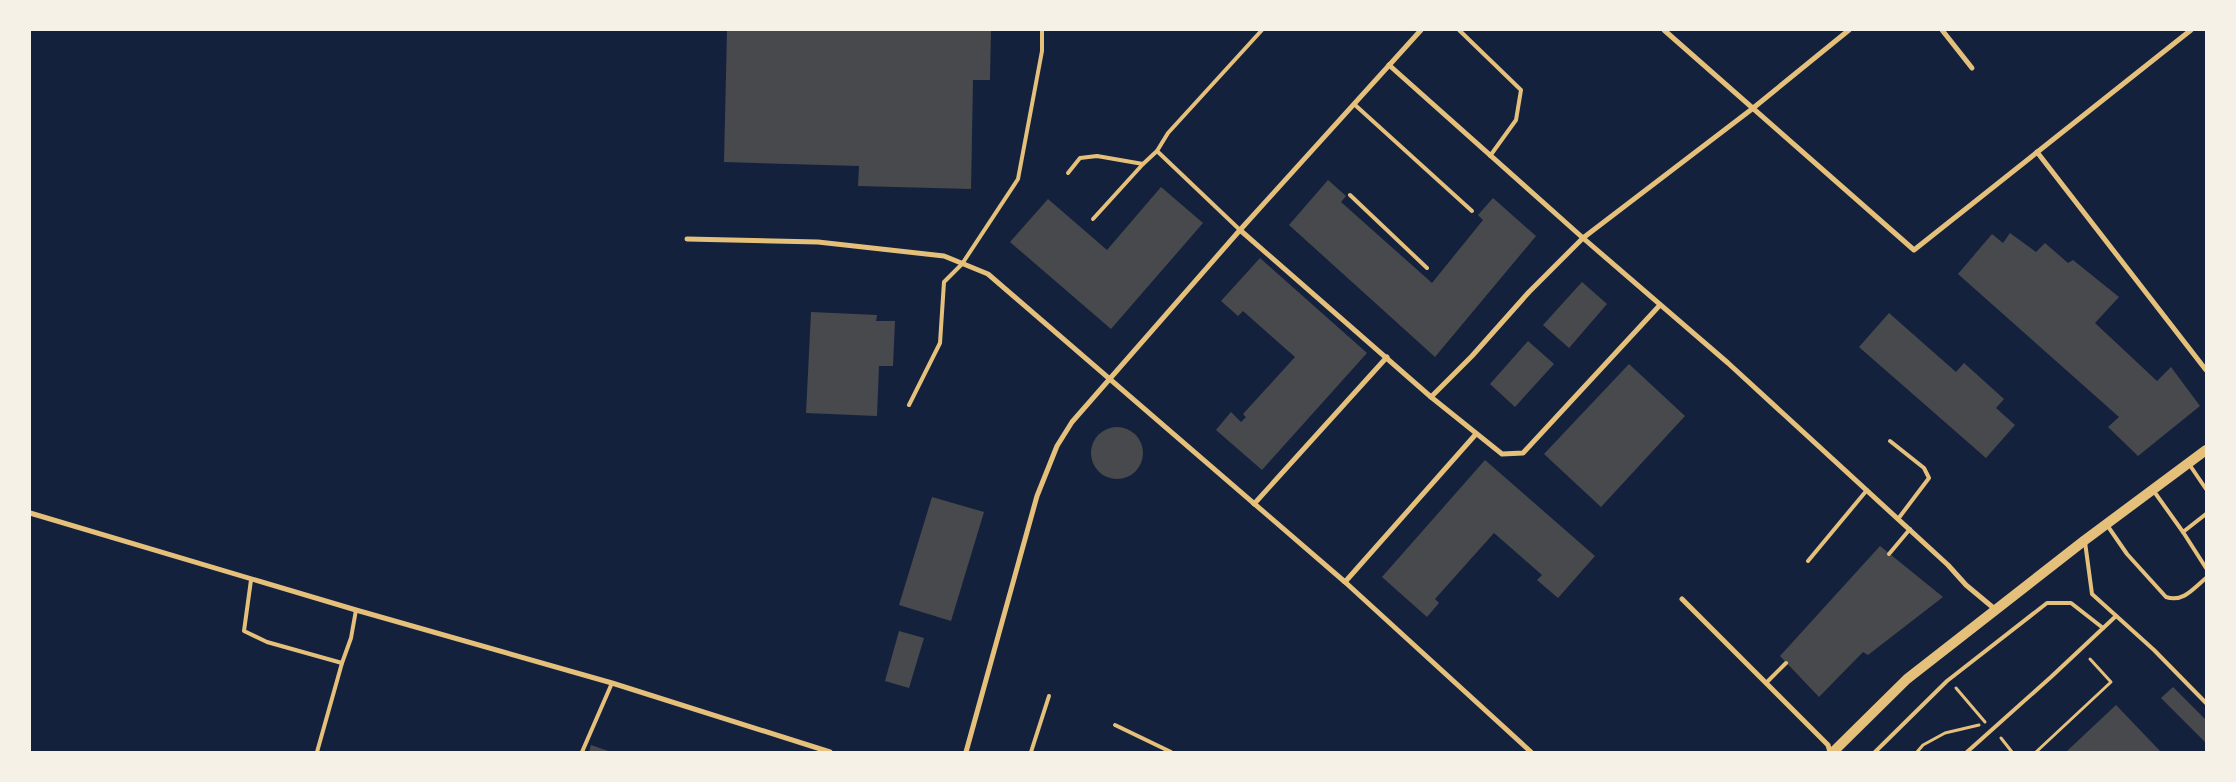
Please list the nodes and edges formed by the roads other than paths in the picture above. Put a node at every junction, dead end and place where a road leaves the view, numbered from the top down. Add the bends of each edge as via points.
1 (1042, 30) edge
2 (1262, 30) edge
3 (1420, 30) edge
4 (1459, 30) edge
5 (1664, 30) edge
6 (1849, 30) edge
7 (1942, 30) edge
8 (2191, 30) edge
9 (1389, 65) junction
10 (1972, 68) dead end
11 (1354, 104) junction
12 (1752, 109) junction
13 (1157, 151) junction
14 (2037, 152) junction
15 (1490, 156) junction
16 (1143, 164) junction
17 (1068, 173) dead end
18 (1350, 195) dead end
19 (1472, 210) dead end
20 (1093, 219) dead end
21 (1240, 230) junction
22 (1583, 238) junction
23 (687, 239) dead end
24 (962, 264) junction
25 (1427, 268) dead end
26 (1660, 305) junction
27 (1387, 357) junction
28 (2206, 370) edge
29 (1109, 378) junction
30 (1431, 397) junction
31 (908, 405) dead end
32 (1476, 434) junction
33 (1890, 441) dead end
34 (2206, 450) edge
35 (2188, 464) junction
36 (2206, 489) edge
37 (1866, 490) junction
38 (2154, 490) junction
39 (1254, 504) junction
40 (30, 513) edge
41 (2206, 514) edge
42 (1898, 519) junction
43 (2107, 525) junction
44 (1910, 529) junction
45 (2183, 532) junction
46 (2085, 540) junction
47 (1889, 554) dead end
48 (1808, 561) dead end
49 (2206, 568) edge
50 (2206, 578) edge
51 (251, 580) junction
52 (1345, 582) junction
53 (1682, 599) dead end
54 (356, 610) junction
55 (1996, 611) junction
56 (2116, 616) junction
57 (2103, 628) junction
58 (342, 663) junction
59 (1786, 663) dead end
60 (612, 683) junction
61 (1766, 683) junction
62 (1049, 696) dead end
63 (2206, 703) edge
64 (1115, 725) dead end
65 (317, 752) edge
66 (582, 752) edge
67 (830, 752) edge
68 (966, 752) edge
69 (1031, 752) edge
70 (1171, 752) edge
71 (1531, 752) edge
72 (1832, 752) edge
73 (1875, 752) edge
74 (1967, 752) edge

1 - 24 lane via 1042,51 1018,179
2 - 13 lane via 1168,133
3 - 9 street
4 - 15 lane via 1521,90 1516,120
5 - 12 street
6 - 12 street
7 - 10 street
8 - 14 street
9 - 11 street
9 - 15 street
11 - 19 lane
11 - 21 street
12 - 14 street via 1914,250
12 - 22 street
13 - 16 lane
13 - 21 lane
14 - 28 street
15 - 22 street
16 - 17 lane via 1097,156 1080,158
16 - 20 lane
18 - 25 lane
21 - 27 street
21 - 29 street
22 - 26 street
22 - 30 street
23 - 24 street via 818,242 944,256
24 - 29 street via 988,274
24 - 31 lane via 944,282 940,343
26 - 32 street via 1523,453 1502,454
26 - 37 street
27 - 30 street
27 - 39 street
29 - 39 street
29 - 68 street via 1072,422 1057,446 1037,496
30 - 32 street
32 - 52 street
33 - 42 lane via 1924,468 1930,478
34 - 35 main road
35 - 36 lane
35 - 38 main road
37 - 42 street
37 - 48 lane
38 - 43 main road
38 - 45 lane
39 - 52 street
40 - 51 street
41 - 45 lane
42 - 44 street
43 - 46 main road
43 - 50 lane via 2127,554 2166,597 2185,596
44 - 47 lane
44 - 55 street
45 - 49 lane
46 - 55 main road
46 - 56 lane via 2092,594
51 - 54 street
51 - 58 lane via 244,631 267,642
52 - 71 street
53 - 61 street
54 - 58 lane
54 - 60 street
55 - 72 main road via 1907,679
56 - 57 lane
56 - 63 lane
57 - 73 lane via 2071,603 2047,603 1947,681
57 - 74 lane
58 - 65 lane
59 - 61 lane
60 - 66 lane
60 - 67 street
61 - 72 street
62 - 69 lane
64 - 70 lane

